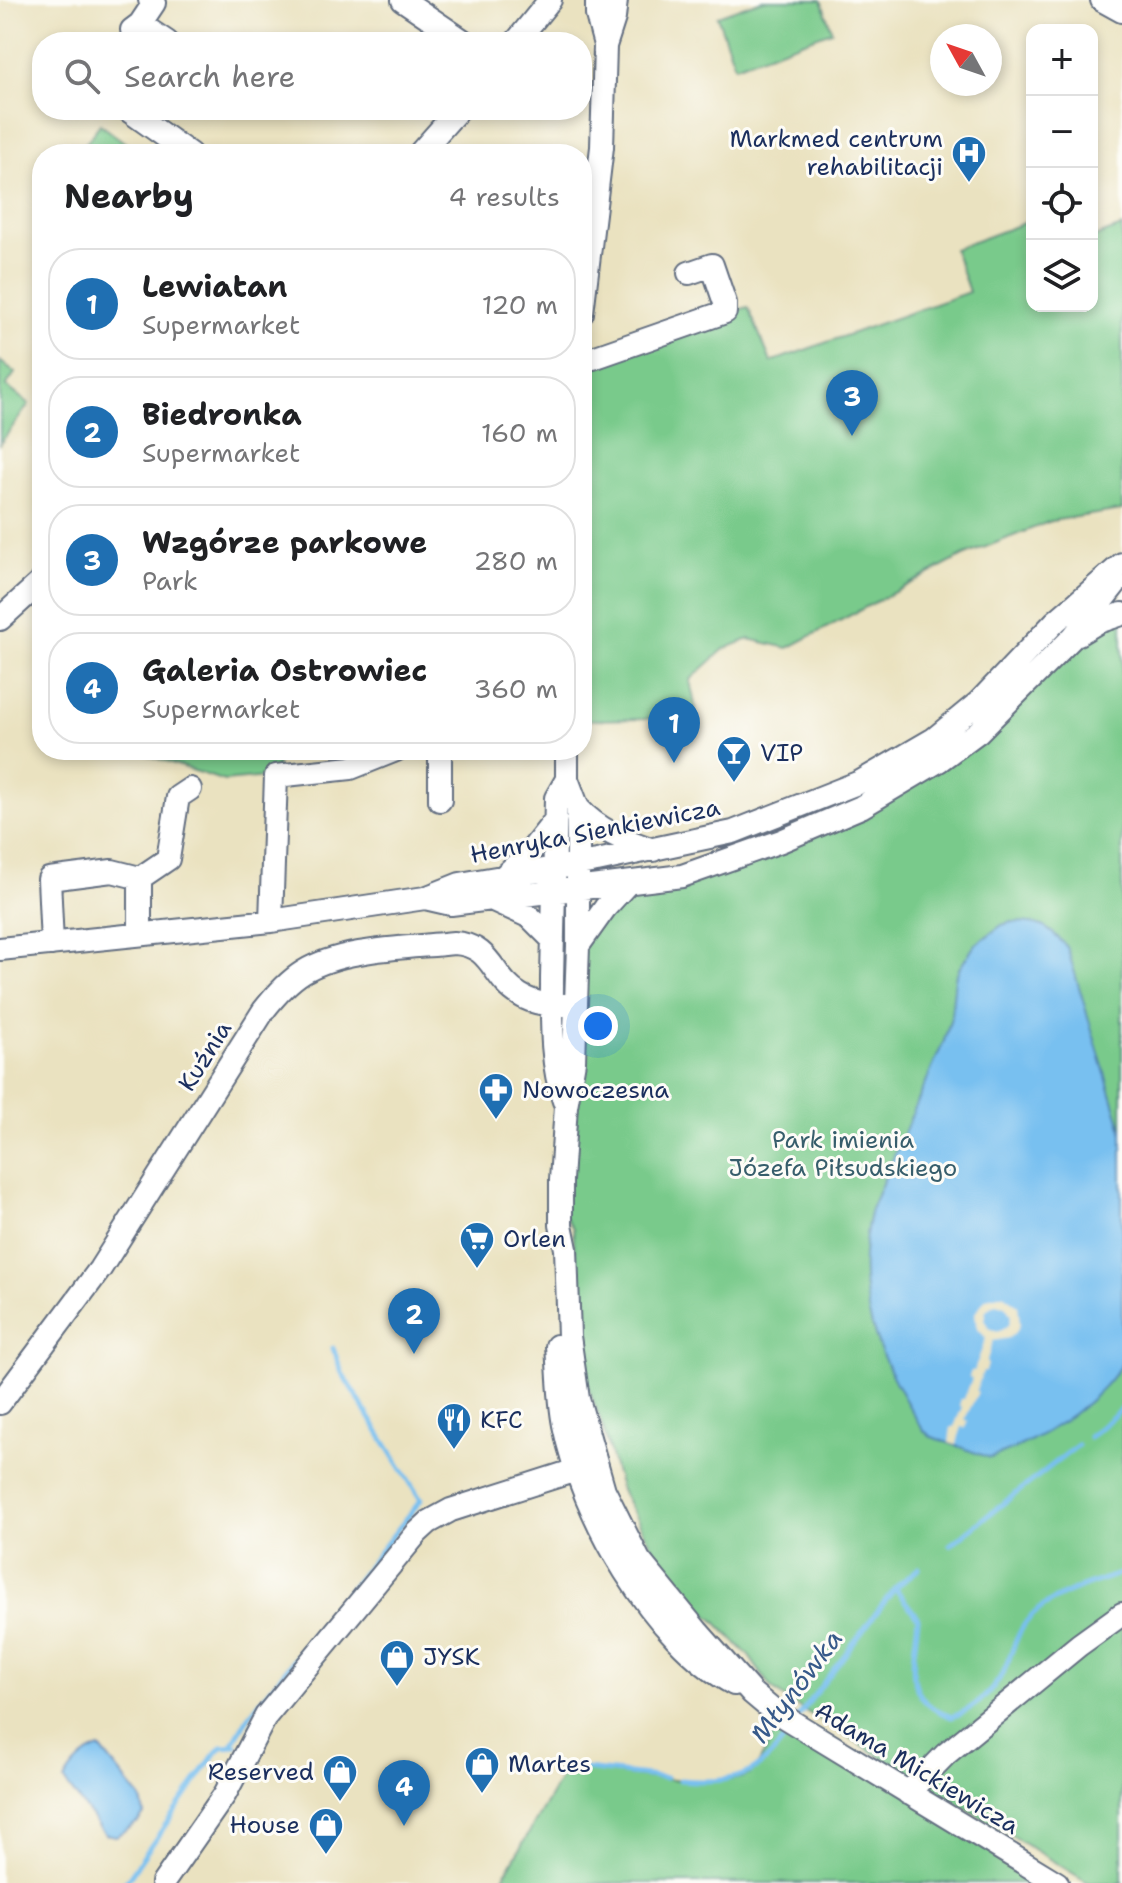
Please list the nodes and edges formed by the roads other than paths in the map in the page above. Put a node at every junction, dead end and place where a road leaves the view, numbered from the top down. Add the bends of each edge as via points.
1 (150, 0) edge
2 (403, 0) edge
3 (597, 0) edge
4 (616, 0) edge
5 (1102, 0) edge
6 (551, 2) edge
7 (1122, 11) edge
8 (146, 32) edge
9 (450, 32) edge
10 (525, 32) edge
11 (605, 46) junction
12 (142, 120) edge
13 (449, 120) edge
14 (176, 144) edge
15 (428, 144) edge
16 (592, 230) edge
17 (689, 273) dead end
18 (592, 358) edge
19 (1122, 564) edge
20 (1122, 576) edge
21 (32, 590) edge
22 (1103, 596) edge
23 (1122, 614) edge
24 (0, 619) edge
25 (1073, 637) junction
26 (371, 760) edge
27 (440, 760) edge
28 (567, 760) edge
29 (567, 779) junction
30 (190, 789) dead end
31 (440, 800) dead end
32 (578, 808) junction
33 (556, 819) junction
34 (654, 850) junction
35 (503, 877) junction
36 (140, 878) junction
37 (565, 878) junction
38 (626, 885) junction
39 (425, 898) junction
40 (491, 900) junction
41 (271, 921) junction
42 (140, 934) junction
43 (553, 940) junction
44 (52, 944) junction
45 (578, 946) junction
46 (0, 949) edge
47 (552, 1005) junction
48 (575, 1005) junction
49 (566, 1106) junction
50 (561, 1225) junction
51 (0, 1403) edge
52 (570, 1448) junction
53 (586, 1468) junction
54 (553, 1479) junction
55 (588, 1498) junction
56 (1122, 1614) edge
57 (752, 1693) junction
58 (908, 1793) junction
59 (163, 1883) edge
60 (1057, 1883) edge

1 - 8 street via 154,3 136,27
2 - 9 street
3 - 11 street
4 - 11 street
5 - 7 street
6 - 10 street
11 - 16 street via 602,147
12 - 14 street
13 - 15 street
17 - 18 street via 712,265 725,312
19 - 22 street, Henryka Sienkiewicza
20 - 22 street, Henryka Sienkiewicza
21 - 24 street
22 - 25 street, Henryka Sienkiewicza
22 - 34 street, Henryka Sienkiewicza via 934,739 899,761 733,832
23 - 25 street
25 - 38 street, Henryka Sienkiewicza via 978,732 861,807 731,860 682,876
26 - 41 street via 351,768 276,776
27 - 31 street
28 - 29 street, Adama Mickiewicza
29 - 32 street, Adama Mickiewicza
29 - 33 street, Adama Mickiewicza via 556,798
30 - 36 street via 178,797 168,859
32 - 34 street via 607,832
32 - 37 street, Adama Mickiewicza
33 - 35 street
33 - 37 street, Adama Mickiewicza
34 - 37 street, Henryka Sienkiewicza
35 - 37 street, Henryka Sienkiewicza
35 - 39 street, Henryka Sienkiewicza via 460,884
36 - 42 street
36 - 44 street via 112,871 49,879
37 - 38 street, Henryka Sienkiewicza
37 - 40 street, Henryka Sienkiewicza
37 - 43 street, Adama Mickiewicza
37 - 45 street, Adama Mickiewicza
38 - 45 street
39 - 40 street, Henryka Sienkiewicza via 451,904
39 - 41 street, Henryka Sienkiewicza
40 - 43 street via 530,917
41 - 42 street, Henryka Sienkiewicza
42 - 44 street, Henryka Sienkiewicza
43 - 47 street, Adama Mickiewicza
44 - 46 street, Henryka Sienkiewicza
45 - 48 street, Adama Mickiewicza
47 - 48 street
47 - 49 street, Adama Mickiewicza via 556,1080
47 - 51 street, Kuźnia via 506,986 482,951 469,944 362,954 302,972 264,1010 100,1269
48 - 49 street, Adama Mickiewicza
49 - 50 street, Adama Mickiewicza
50 - 52 street, Adama Mickiewicza via 554,1254 555,1304 560,1397
50 - 53 street, Adama Mickiewicza
52 - 53 street, Adama Mickiewicza
52 - 54 street
53 - 54 street
53 - 55 street, Adama Mickiewicza
53 - 57 street, Adama Mickiewicza via 639,1560
54 - 55 street
54 - 59 street via 451,1510 417,1533 266,1716 225,1794
55 - 57 street, Adama Mickiewicza via 607,1542 657,1616 706,1666
56 - 58 street via 946,1754
57 - 58 street, Adama Mickiewicza
58 - 60 street, Adama Mickiewicza

